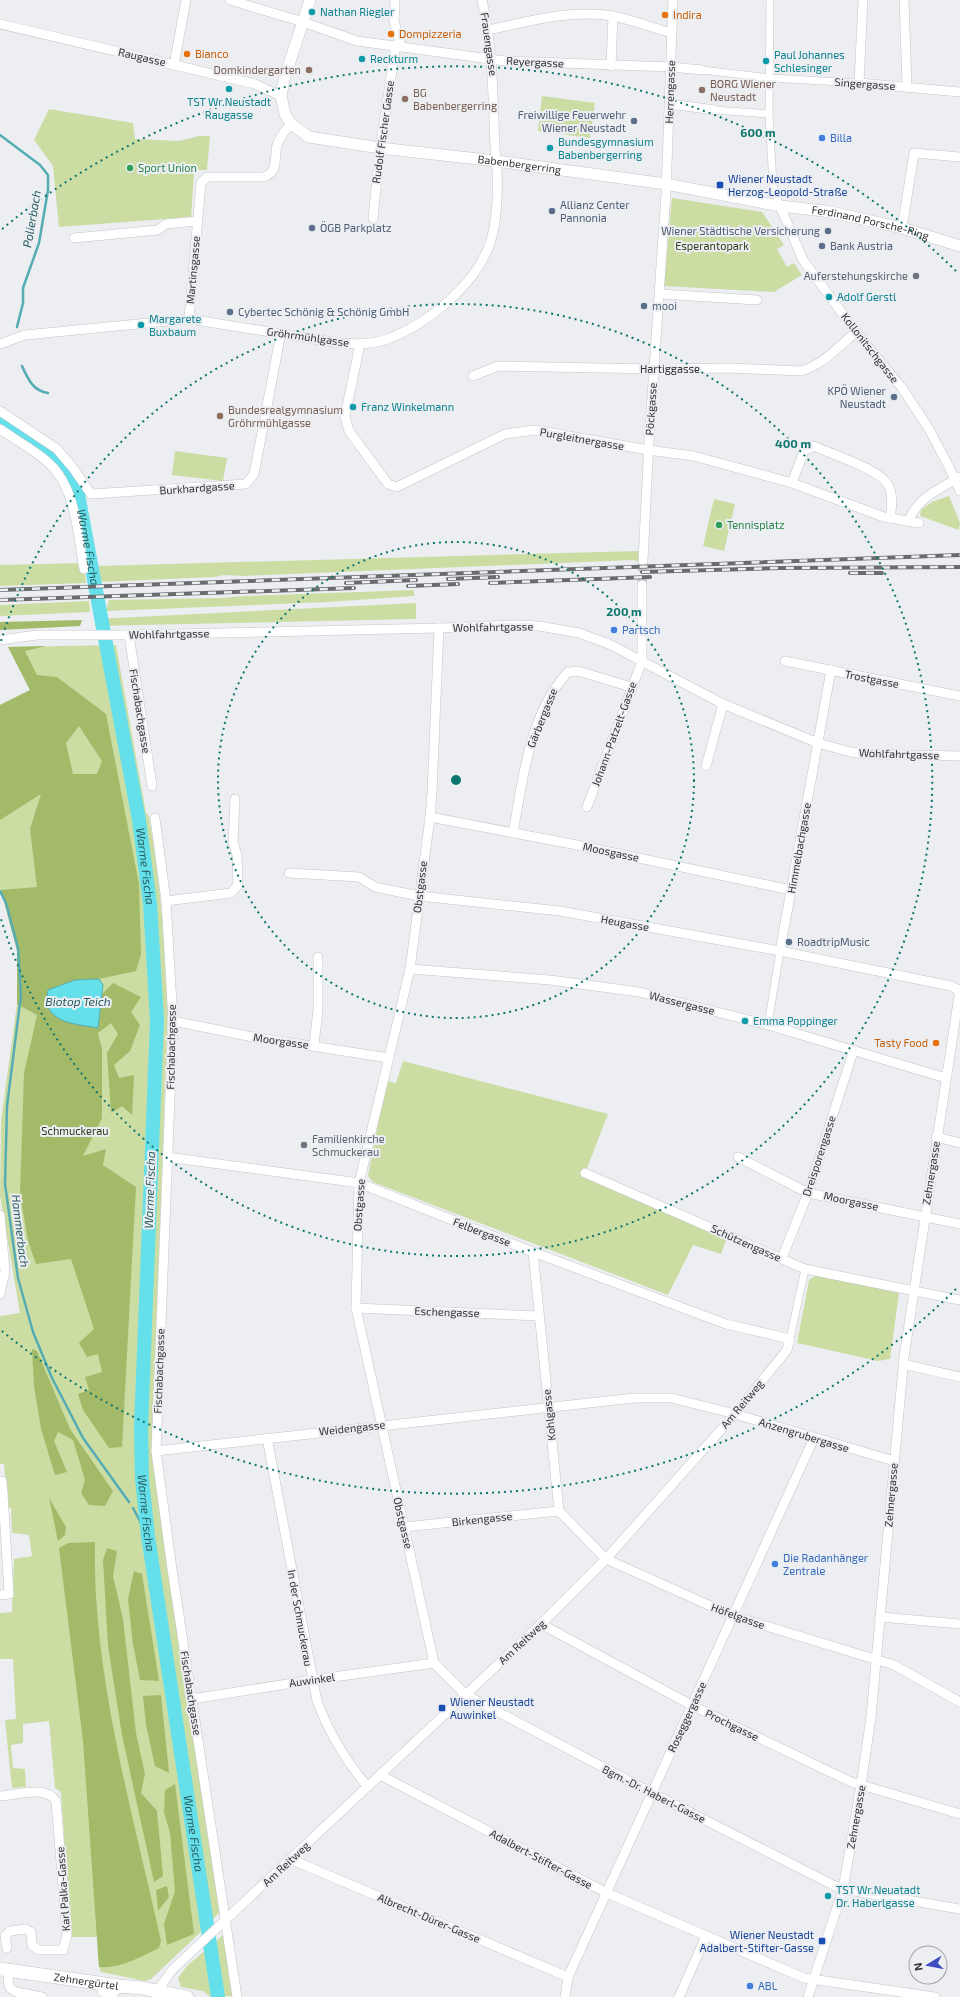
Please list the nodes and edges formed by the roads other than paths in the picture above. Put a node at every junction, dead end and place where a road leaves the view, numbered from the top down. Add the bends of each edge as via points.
1 (186, 0) edge
2 (230, 0) edge
3 (310, 0) edge
4 (394, 0) edge
5 (482, 0) edge
6 (673, 0) edge
7 (770, 0) edge
8 (863, 0) edge
9 (904, 0) edge
10 (613, 16) junction
11 (303, 22) junction
12 (0, 24) edge
13 (489, 30) junction
14 (672, 34) junction
15 (398, 46) junction
16 (491, 58) junction
17 (174, 65) junction
18 (611, 66) junction
19 (671, 67) junction
20 (702, 70) joint
21 (770, 78) junction
22 (859, 84) junction
23 (907, 87) junction
24 (960, 92) edge
25 (282, 96) junction
26 (670, 104) junction
27 (715, 110) joint
28 (769, 114) junction
29 (291, 124) junction
30 (380, 148) junction
31 (960, 157) edge
32 (496, 161) junction
33 (666, 184) junction
34 (780, 206) junction
35 (372, 218) dead end
36 (197, 222) junction
37 (902, 228) junction
38 (74, 238) dead end
39 (960, 246) edge
40 (660, 294) junction
41 (757, 300) dead end
42 (189, 319) junction
43 (856, 332) junction
44 (281, 333) junction
45 (1, 341) edge
46 (360, 344) junction
47 (654, 369) junction
48 (473, 376) dead end
49 (0, 410) edge
50 (0, 429) edge
51 (648, 450) junction
52 (958, 479) edge
53 (792, 483) junction
54 (960, 491) edge
55 (890, 518) junction
56 (908, 522) junction
57 (919, 523) dead end
58 (643, 562) tunnel mouth
59 (84, 569) dead end
60 (642, 585) tunnel mouth
61 (439, 628) junction
62 (129, 635) junction
63 (0, 640) edge
64 (642, 660) junction
65 (785, 661) dead end
66 (831, 670) junction
67 (631, 687) junction
68 (960, 696) edge
69 (723, 704) junction
70 (818, 743) junction
71 (960, 756) edge
72 (706, 766) dead end
73 (152, 786) dead end
74 (235, 799) dead end
75 (587, 807) dead end
76 (430, 817) junction
77 (155, 818) dead end
78 (513, 833) junction
79 (289, 873) dead end
80 (791, 890) junction
81 (419, 896) junction
82 (166, 901) junction
83 (780, 951) junction
84 (318, 957) dead end
85 (410, 969) junction
86 (960, 990) edge
87 (173, 1021) junction
88 (768, 1025) junction
89 (314, 1046) junction
90 (853, 1052) junction
91 (389, 1058) junction
92 (946, 1078) junction
93 (936, 1138) junction
94 (960, 1143) edge
95 (167, 1157) junction
96 (738, 1157) dead end
97 (585, 1173) dead end
98 (359, 1183) junction
99 (808, 1193) junction
100 (0, 1215) edge
101 (924, 1216) junction
102 (960, 1224) edge
103 (533, 1252) junction
104 (782, 1258) junction
105 (805, 1269) junction
106 (913, 1290) junction
107 (0, 1294) edge
108 (960, 1300) edge
109 (356, 1308) junction
110 (539, 1316) junction
111 (790, 1339) junction
112 (903, 1364) junction
113 (960, 1377) edge
114 (548, 1407) junction
115 (735, 1414) junction
116 (381, 1425) junction
117 (268, 1438) junction
118 (814, 1438) junction
119 (156, 1451) junction
120 (894, 1461) junction
121 (0, 1481) edge
122 (1, 1493) edge
123 (559, 1510) junction
124 (404, 1527) junction
125 (606, 1560) junction
126 (4, 1583) edge
127 (0, 1595) edge
128 (733, 1616) junction
129 (880, 1617) junction
130 (541, 1624) junction
131 (960, 1624) edge
132 (876, 1659) junction
133 (434, 1664) junction
134 (312, 1680) junction
135 (466, 1695) junction
136 (192, 1699) junction
137 (960, 1702) edge
138 (693, 1706) junction
139 (380, 1775) junction
140 (861, 1785) junction
141 (367, 1786) junction
142 (652, 1793) junction
143 (0, 1796) edge
144 (960, 1814) edge
145 (290, 1859) junction
146 (843, 1889) junction
147 (607, 1893) junction
148 (960, 1909) edge
149 (226, 1921) junction
150 (706, 1936) junction
151 (6, 1948) dead end
152 (4, 1970) edge
153 (568, 1977) junction
154 (815, 1979) junction
155 (111, 1993) edge
156 (157, 1995) edge
157 (42, 1997) edge
158 (187, 1997) edge
159 (237, 1997) edge
160 (565, 1997) edge
161 (679, 1997) edge
162 (808, 1997) edge
163 (935, 1997) edge

1 - 17 street
2 - 11 street, Reyergasse
3 - 11 street
4 - 15 street
5 - 13 street, Frauengasse
6 - 14 street, Herrengasse
7 - 21 street
8 - 22 street
9 - 23 street
10 - 13 street via 550,16
10 - 14 street
10 - 18 street
11 - 15 street, Reyergasse via 357,41
11 - 25 street via 284,80
12 - 17 street, Raugasse
13 - 16 street, Frauengasse
14 - 19 street, Herrengasse
15 - 16 street, Reyergasse
15 - 30 street, Rudolf Fischer Gasse
16 - 18 street, Reyergasse via 505,61
16 - 32 street, Frauengasse
17 - 25 street, Raugasse via 255,84
18 - 19 street, Reyergasse
19 - 20 street, Reyergasse
19 - 26 street, Herrengasse
20 - 21 street, Reyergasse
21 - 22 street, Singergasse
21 - 28 street
22 - 23 street, Singergasse
23 - 24 street, Singergasse
25 - 29 street via 285,114
26 - 27 street
26 - 33 street, Herrengasse
27 - 28 street
28 - 34 street via 773,186
29 - 30 street, Babenbergerring via 309,137
29 - 36 street, Martinsgasse via 277,146 270,176 207,177 201,183
30 - 32 street, Babenbergerring
30 - 35 street, Rudolf Fischer Gasse
31 - 37 street via 914,153
32 - 33 street, Babenbergerring
32 - 46 street, Gröhrmühlgasse via 498,172 491,240 481,262 467,282 449,300 408,330 389,339
33 - 34 street, Babenbergerring
33 - 40 street, Pöckgasse
34 - 37 street, Ferdinand Porsche-Ring via 825,211
34 - 43 street, Kollonitschgasse via 803,260
36 - 38 street, Martinsgasse via 166,224 158,230
36 - 42 street, Martinsgasse
37 - 39 street, Ferdinand Porsche-Ring
40 - 41 street
40 - 47 street, Pöckgasse
42 - 44 street, Gröhrmühlgasse
42 - 45 street, Gröhrmühlgasse via 24,335
43 - 47 street, Hartiggasse via 809,369 800,371 731,368
43 - 52 street, Kollonitschgasse via 902,388
44 - 46 street, Gröhrmühlgasse
44 - 49 street, Burkhardgasse via 254,474 246,484 91,494 57,449
46 - 51 street, Purgleitnergasse via 346,416 349,431 388,484 397,487 505,434 535,430
47 - 48 street, Hartiggasse via 498,366
47 - 51 street, Pöckgasse
50 - 59 street via 43,458 56,471 72,503
51 - 53 street, Purgleitnergasse via 694,456
51 - 58 street, Pöckgasse
52 - 54 street, Kollonitschgasse
52 - 56 street via 927,496 916,506
53 - 55 street, Purgleitnergasse
53 - 55 street via 804,451 814,446 865,468 887,483 892,502
55 - 56 street, Purgleitnergasse
56 - 57 street, Purgleitnergasse
60 - 64 street
61 - 62 street, Wohlfahrtgasse
61 - 64 street, Wohlfahrtgasse via 516,625 562,629 609,644
61 - 76 street, Obstgasse
62 - 63 street, Wohlfahrtgasse via 38,635
62 - 73 street, Fischabachgasse
64 - 67 street, Johann-Patzelt-Gasse
64 - 69 street, Wohlfahrtgasse
65 - 66 street, Trostgasse
66 - 68 street, Trostgasse
66 - 70 street, Himmelbachgasse
67 - 75 street, Johann-Patzelt-Gasse
67 - 78 street, Gärbergasse via 578,672 568,672 555,685 530,742
69 - 70 street, Wohlfahrtgasse
69 - 72 street
70 - 71 street, Wohlfahrtgasse via 868,754
70 - 80 street, Himmelbachgasse
74 - 82 street via 233,842 237,855 238,885 231,893
76 - 78 street, Moosgasse
76 - 81 street, Obstgasse
77 - 82 street, Fischabachgasse
78 - 80 street, Moosgasse
79 - 81 street, Heugasse via 359,877 375,887
80 - 83 street, Himmelbachgasse
81 - 83 street, Heugasse via 560,911
81 - 85 street, Obstgasse
82 - 87 street, Fischabachgasse
83 - 86 street, Heugasse via 951,986
83 - 88 street, Himmelbachgasse
84 - 89 street via 318,1010
85 - 88 street, Wassergasse via 550,980 639,992
85 - 91 street, Obstgasse
86 - 92 street, Zehnergasse
87 - 89 street, Moorgasse
87 - 95 street, Fischabachgasse
88 - 90 street, Wassergasse
89 - 91 street, Moorgasse
90 - 92 street, Wassergasse
90 - 99 street, Dreisporengasse
91 - 98 street, Obstgasse
92 - 93 street, Zehnergasse
93 - 94 street
93 - 101 street, Zehnergasse
95 - 98 street, Felbergasse
95 - 119 street, Fischabachgasse
96 - 99 street, Moorgasse
97 - 104 street, Schützengasse
98 - 103 street, Felbergasse
98 - 109 street, Obstgasse
99 - 101 street, Moorgasse
99 - 104 street, Dreisporengasse
100 - 107 street via 5,1271
101 - 102 street, Moorgasse
101 - 106 street, Zehnergasse
103 - 110 street, Kohlgasse
103 - 111 street, Felbergasse via 726,1324
104 - 105 street, Schützengasse
105 - 106 street, Schützengasse
105 - 111 street
106 - 108 street, Schützengasse
106 - 112 street, Zehnergasse
109 - 110 street, Eschengasse
109 - 116 street, Obstgasse
110 - 114 street, Kohlgasse
111 - 115 street, Am Reitweg via 787,1350
112 - 113 street
112 - 120 street, Zehnergasse
114 - 115 street, Anzengrubergasse via 634,1398 671,1398
114 - 116 street, Weidengasse
114 - 123 street, Kohlgasse
115 - 118 street, Anzengrubergasse
115 - 125 street, Am Reitweg
116 - 117 street, Weidengasse
116 - 124 street, Obstgasse
117 - 119 street, Weidengasse
117 - 134 street, In der Schmuckerau
118 - 120 street, Anzengrubergasse
118 - 128 street, Roseggergasse
119 - 136 street, Fischabachgasse
120 - 129 street, Zehnergasse
121 - 122 street
122 - 126 street
123 - 124 street, Birkengasse
123 - 125 street
124 - 133 street, Obstgasse
125 - 128 street, Höfelgasse
125 - 130 street, Am Reitweg
126 - 127 street via 10,1594
128 - 132 street, Höfelgasse
128 - 138 street, Roseggergasse
129 - 131 street
129 - 132 street, Zehnergasse
130 - 135 street, Am Reitweg
130 - 138 street, Prochgasse
132 - 137 street, Höfelgasse via 894,1665
132 - 140 street, Zehnergasse
133 - 134 street, Auwinkel
133 - 135 street
134 - 136 street, Auwinkel
134 - 141 street, In der Schmuckerau via 327,1727 352,1769
135 - 139 street, Am Reitweg
135 - 142 street, Bgm.-Dr. Haberl-Gasse
136 - 149 street, Fischabachgasse
138 - 140 street, Prochgasse
138 - 142 street, Roseggergasse
139 - 141 street, Am Reitweg
139 - 147 street, Adalbert-Stifter-Gasse
140 - 144 street, Prochgasse
140 - 146 street, Zehnergasse
141 - 145 street, Am Reitweg
142 - 146 street, Bgm.-Dr. Haberl-Gasse
142 - 147 street, Roseggergasse
143 - 151 street, Karl Palka-Gasse via 43,1792 52,1795 56,1801 67,1935 63,1950 38,1950 32,1945 31,1932 26,1929 10,1931 5,1936
145 - 149 street, Am Reitweg
145 - 153 street, Albrecht-Dürer-Gasse
146 - 148 street, Bgm.-Dr. Haberl-Gasse
146 - 154 street, Zehnergasse
147 - 150 street, Adalbert-Stifter-Gasse
147 - 153 street, Roseggergasse
149 - 156 street, Am Reitweg via 172,1970
149 - 159 street
150 - 154 street, Adalbert-Stifter-Gasse via 804,1978
150 - 161 street
152 - 155 main road, Zehnergürtel
152 - 157 street, Zehnergürtel via 10,1988 16,1992
153 - 160 street, Roseggergasse
154 - 162 street, Zehnergasse
154 - 163 street, Adalbert-Stifter-Gasse
155 - 156 main road, Zehnergürtel
156 - 158 main road, Zehnergürtel

